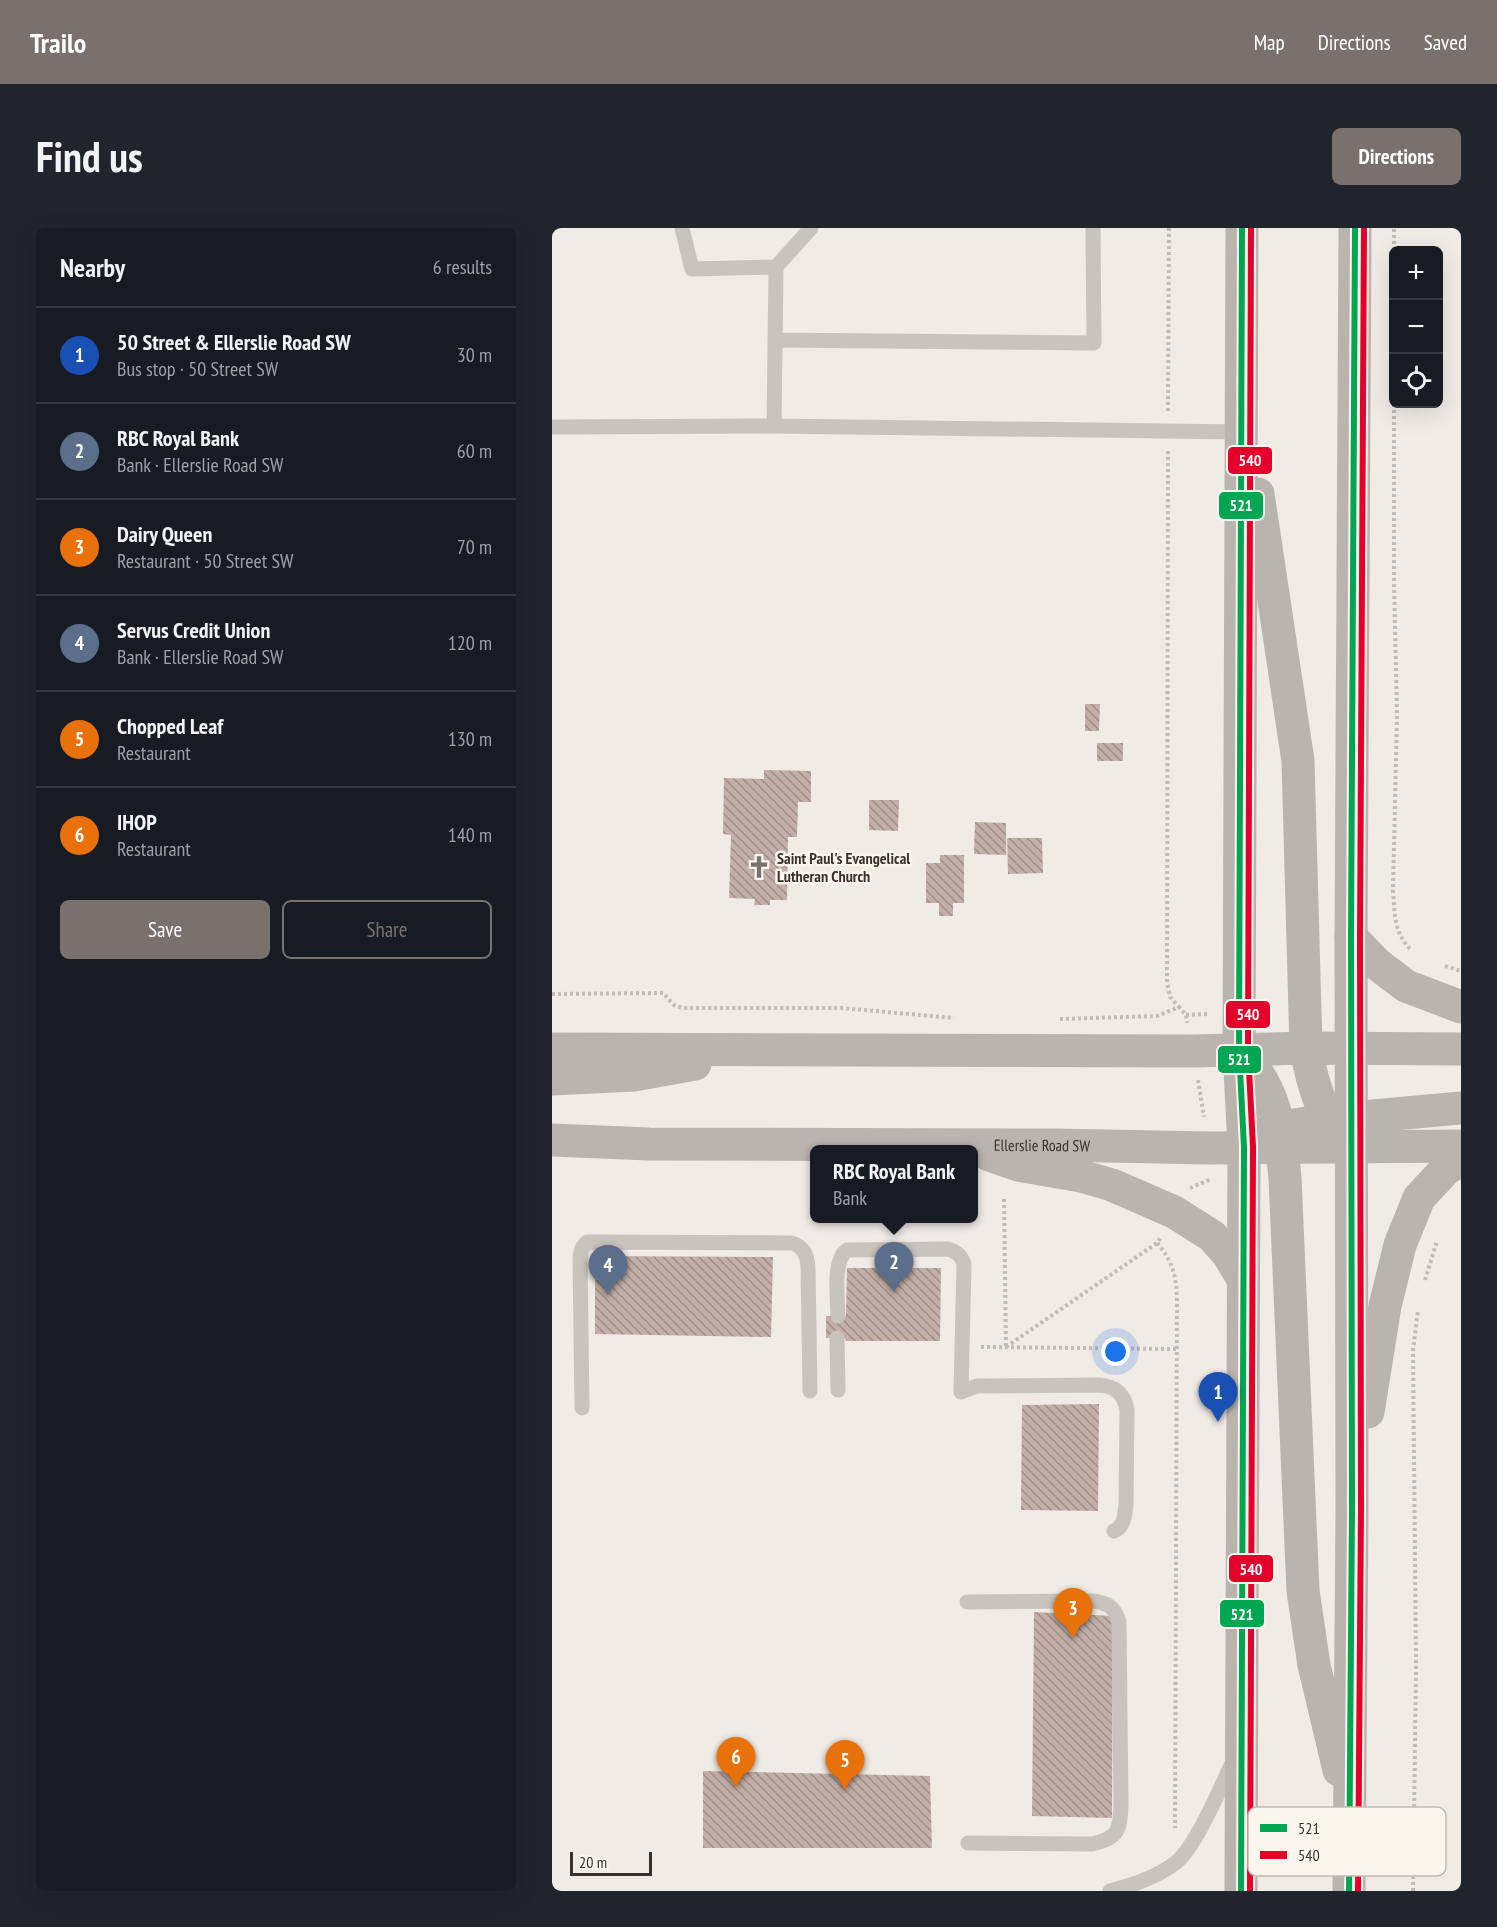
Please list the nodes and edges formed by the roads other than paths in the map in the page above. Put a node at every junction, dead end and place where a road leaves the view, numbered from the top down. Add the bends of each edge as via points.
1 (682, 228) edge
2 (811, 228) edge
3 (1094, 228) edge
4 (1242, 228) edge
5 (1355, 228) edge
6 (776, 267) junction
7 (775, 340) junction
8 (1242, 379) junction
9 (774, 426) junction
10 (552, 427) edge
11 (1241, 432) junction
12 (1351, 937) junction
13 (1461, 1007) edge
14 (782, 1048) junction
15 (1306, 1048) junction
16 (552, 1049) edge
17 (1352, 1049) junction
18 (1461, 1049) edge
19 (1239, 1050) junction
20 (552, 1079) edge
21 (1461, 1108) edge
22 (1344, 1128) junction
23 (1281, 1137) junction
24 (552, 1140) edge
25 (810, 1146) edge
26 (1461, 1146) edge
27 (1244, 1147) junction
28 (978, 1148) edge
29 (978, 1151) edge
30 (1461, 1160) edge
31 (1243, 1279) junction
32 (838, 1316) dead end
33 (837, 1338) dead end
34 (838, 1390) dead end
35 (810, 1391) dead end
36 (582, 1408) dead end
37 (1352, 1509) junction
38 (1114, 1531) dead end
39 (967, 1602) dead end
40 (1241, 1743) junction
41 (1348, 1807) edge
42 (1351, 1807) edge
43 (969, 1843) dead end
44 (1349, 1876) edge
45 (1110, 1891) edge
46 (1241, 1891) edge
47 (1349, 1891) edge

1 - 6 lane via 692,269
2 - 6 lane
3 - 7 lane via 1094,343
4 - 8 main road
5 - 12 main road
6 - 7 lane
7 - 9 lane
8 - 11 main road
8 - 15 main road via 1298,761
9 - 10 lane
9 - 11 lane
11 - 19 main road
12 - 13 main road via 1406,986
12 - 17 main road
14 - 16 main road
14 - 19 main road
14 - 20 main road via 634,1075
15 - 17 main road
15 - 19 main road
15 - 22 main road via 1311,1073
17 - 18 main road
17 - 22 main road
19 - 23 main road via 1251,1062 1275,1105
19 - 27 main road
21 - 22 main road
22 - 23 main road
22 - 26 main road
22 - 37 main road
23 - 27 main road via 1263,1133
23 - 41 main road via 1303,1591 1314,1665
24 - 25 main road, Ellerslie Road SW
27 - 28 main road, Ellerslie Road SW
27 - 31 main road
29 - 31 main road via 1018,1165 1112,1185 1174,1212 1212,1236
30 - 37 main road via 1446,1169 1419,1198 1400,1245 1385,1306
31 - 40 main road
32 - 38 lane via 837,1269 841,1254 847,1250 956,1251 964,1264 961,1392 977,1386 1099,1385 1114,1388 1125,1402 1126,1505 1123,1521
33 - 34 lane
35 - 36 lane via 808,1267 807,1255 800,1246 587,1242 580,1256
37 - 42 main road
39 - 43 lane via 1093,1601 1112,1606 1119,1622 1122,1804 1120,1822 1109,1840 1092,1844
40 - 45 lane via 1186,1853 1176,1864 1147,1880
40 - 46 main road
44 - 47 main road

